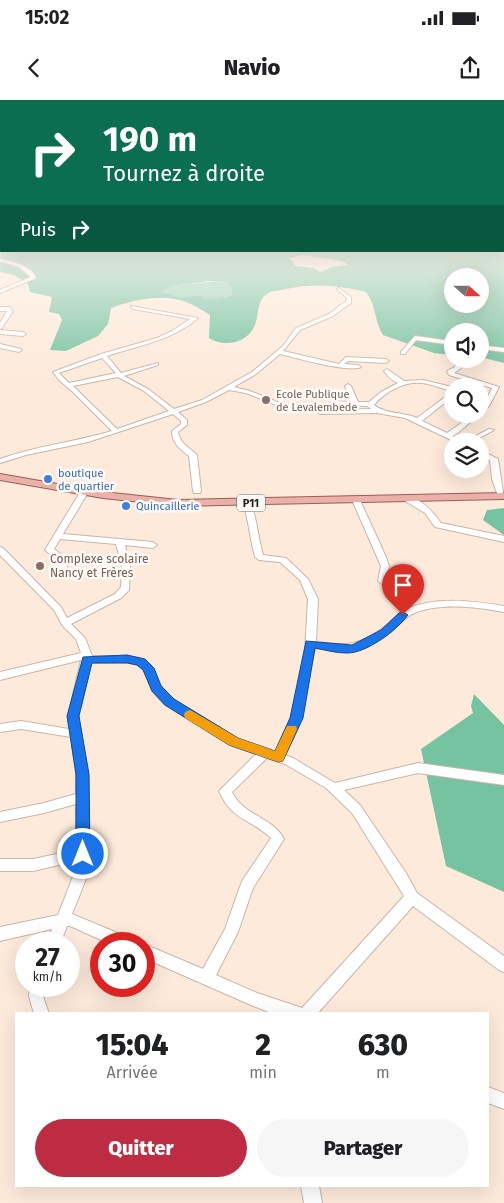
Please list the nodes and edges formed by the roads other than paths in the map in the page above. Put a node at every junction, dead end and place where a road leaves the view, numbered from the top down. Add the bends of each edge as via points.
1 (34, 277) edge
2 (339, 289) dead end
3 (0, 292) edge
4 (133, 307) dead end
5 (0, 309) edge
6 (0, 327) edge
7 (0, 332) edge
8 (24, 334) dead end
9 (444, 342) edge
10 (0, 346) edge
11 (489, 348) edge
12 (20, 350) dead end
13 (504, 350) edge
14 (279, 352) junction
15 (403, 353) dead end
16 (103, 355) junction
17 (386, 360) dead end
18 (156, 364) dead end
19 (340, 366) junction
20 (358, 367) dead end
21 (458, 368) edge
22 (387, 371) dead end
23 (119, 375) junction
24 (463, 378) edge
25 (404, 384) junction
26 (489, 384) edge
27 (68, 385) junction
28 (348, 386) dead end
29 (444, 387) edge
30 (230, 388) junction
31 (489, 398) edge
32 (444, 401) edge
33 (334, 403) dead end
34 (355, 403) junction
35 (278, 404) dead end
36 (370, 404) junction
37 (377, 411) junction
38 (172, 412) junction
39 (320, 412) dead end
40 (417, 421) junction
41 (467, 423) edge
42 (490, 430) dead end
43 (116, 432) junction
44 (452, 433) edge
45 (484, 433) edge
46 (444, 434) edge
47 (489, 456) edge
48 (0, 461) edge
49 (0, 477) edge
50 (197, 491) dead end
51 (85, 492) junction
52 (503, 496) edge
53 (408, 499) junction
54 (356, 500) junction
55 (247, 503) junction
56 (57, 536) junction
57 (504, 539) edge
58 (120, 542) junction
59 (154, 545) dead end
60 (0, 550) edge
61 (4, 560) edge
62 (67, 574) dead end
63 (382, 580) dead end
64 (504, 609) edge
65 (66, 623) junction
66 (310, 644) junction
67 (87, 657) junction
68 (0, 676) edge
69 (0, 728) edge
70 (76, 734) junction
71 (265, 753) junction
72 (278, 757) junction
73 (504, 780) edge
74 (333, 788) junction
75 (83, 797) junction
76 (0, 817) edge
77 (83, 854) junction
78 (0, 865) edge
79 (412, 897) junction
80 (64, 920) junction
81 (58, 932) edge
82 (101, 932) edge
83 (0, 934) edge
84 (155, 956) edge
85 (504, 965) edge
86 (206, 978) junction
87 (36, 997) edge
88 (41, 1012) edge
89 (291, 1012) edge
90 (309, 1012) edge
91 (489, 1095) edge
92 (504, 1101) edge
93 (310, 1187) edge
94 (313, 1203) edge

1 - 3 street
2 - 14 street via 349,302 331,315 298,330
4 - 16 street via 194,318 168,335
5 - 6 street via 10,310
7 - 8 street
9 - 15 street via 415,338
10 - 12 street
11 - 13 street
14 - 19 street
14 - 30 street
16 - 23 street
16 - 27 street via 57,370
17 - 19 street via 346,358
18 - 23 street
19 - 20 street
21 - 24 street via 450,372
22 - 25 street
23 - 27 street
23 - 38 street via 146,390
25 - 29 street via 415,381
25 - 36 street via 391,388
26 - 31 street via 496,386
27 - 43 street
28 - 34 street
30 - 35 street
30 - 38 street
32 - 40 street
33 - 34 street
34 - 36 street
36 - 37 street
37 - 39 street
37 - 40 street
38 - 43 street
38 - 50 street via 185,422 174,435 193,455
40 - 46 street
41 - 44 street
42 - 45 street
43 - 48 street
47 - 52 street via 494,459 496,479
49 - 51 main road, P11
51 - 55 main road, P11 via 178,503
51 - 56 street
52 - 53 main road, P11
53 - 54 main road, P11
53 - 57 street via 428,511 438,525
54 - 55 main road, P11
54 - 63 street via 385,566
55 - 66 street via 259,556 283,560 304,579 311,593
56 - 58 street
56 - 62 street via 49,552 59,557
58 - 59 street
58 - 65 street via 126,567 126,588 118,596
60 - 61 street
61 - 65 street via 58,609
64 - 66 street via 471,604 416,609 403,615 375,639 354,648 347,650
65 - 67 street via 80,638
66 - 72 street via 296,718
67 - 68 street
67 - 70 street via 73,709
67 - 71 street via 141,662 148,668 156,688 169,702 234,742
69 - 70 street via 22,725
70 - 75 street
71 - 72 street
71 - 86 street via 225,791 227,802 275,832 278,839 247,885 230,932
72 - 74 street via 304,768
73 - 74 street via 418,768
74 - 79 street via 356,809
75 - 76 street
75 - 77 street
77 - 78 street via 33,865
77 - 80 street via 81,874
79 - 85 street
79 - 90 street
80 - 81 street
80 - 82 street via 80,922
80 - 83 street
84 - 86 street
86 - 89 street
87 - 88 street
91 - 92 street
93 - 94 street

